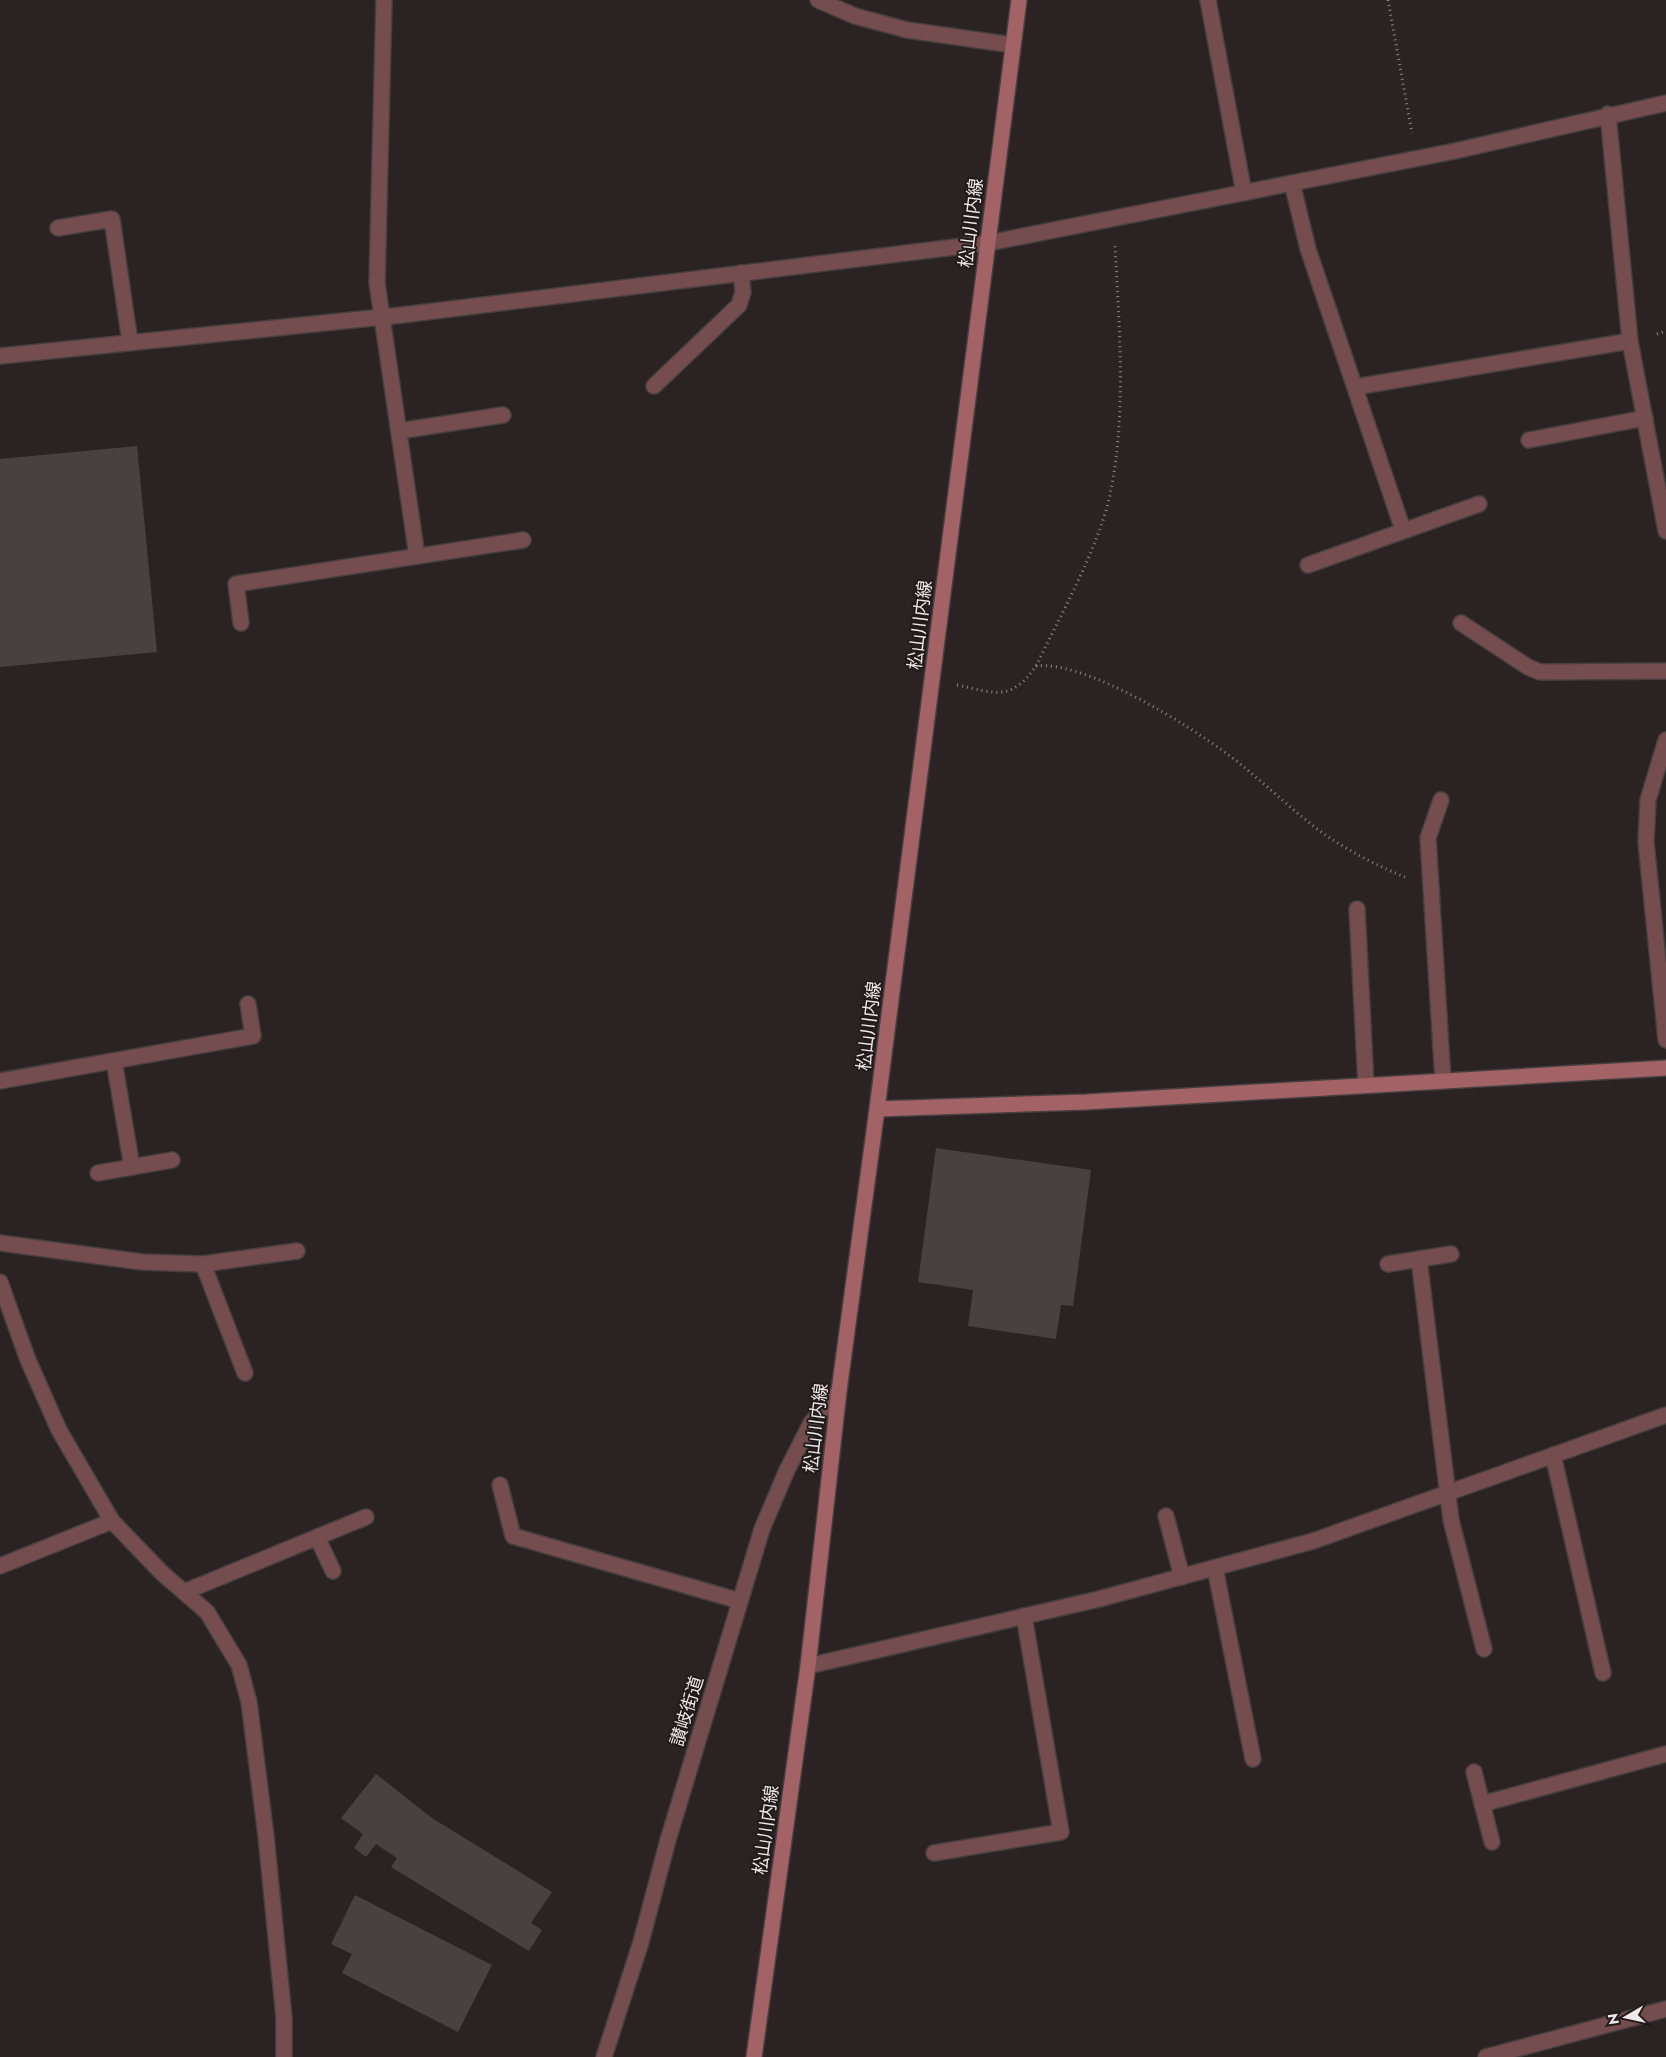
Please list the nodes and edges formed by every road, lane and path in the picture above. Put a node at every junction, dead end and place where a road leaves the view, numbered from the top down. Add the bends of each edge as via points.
1 (384, 0) edge
2 (818, 0) edge
3 (1019, 0) edge
4 (1208, 0) edge
5 (1388, 0) edge
6 (1013, 45) junction
7 (1666, 103) edge
8 (1608, 114) junction
9 (1417, 158) junction
10 (1292, 183) junction
11 (1244, 192) junction
12 (1113, 218) junction
13 (58, 228) dead end
14 (988, 243) junction
15 (741, 273) junction
16 (382, 317) junction
17 (1630, 341) junction
18 (130, 342) junction
19 (0, 356) edge
20 (654, 386) dead end
21 (1355, 387) junction
22 (503, 415) dead end
23 (1645, 418) junction
24 (399, 430) junction
25 (1528, 440) dead end
26 (1479, 504) dead end
27 (1404, 530) junction
28 (1666, 531) edge
29 (523, 540) dead end
30 (418, 556) junction
31 (1308, 564) dead end
32 (241, 623) dead end
33 (1461, 623) dead end
34 (1036, 666) junction
35 (1666, 671) edge
36 (932, 679) junction
37 (1666, 740) edge
38 (1441, 800) dead end
39 (1431, 888) junction
40 (1357, 909) dead end
41 (248, 1004) dead end
42 (1666, 1040) edge
43 (114, 1061) junction
44 (1666, 1068) edge
45 (0, 1081) edge
46 (1443, 1081) junction
47 (1366, 1086) junction
48 (877, 1110) junction
49 (172, 1160) dead end
50 (132, 1167) junction
51 (98, 1173) dead end
52 (0, 1243) edge
53 (297, 1251) dead end
54 (1451, 1254) dead end
55 (1420, 1260) junction
56 (203, 1264) junction
57 (1388, 1264) dead end
58 (0, 1282) edge
59 (245, 1373) dead end
60 (839, 1391) junction
61 (1666, 1415) edge
62 (1553, 1455) junction
63 (500, 1485) dead end
64 (1447, 1493) junction
65 (366, 1516) dead end
66 (1166, 1516) dead end
67 (112, 1522) junction
68 (317, 1537) junction
69 (0, 1566) edge
70 (1215, 1568) junction
71 (333, 1571) dead end
72 (1182, 1577) junction
73 (184, 1592) junction
74 (740, 1601) junction
75 (1024, 1616) junction
76 (1484, 1649) dead end
77 (808, 1666) junction
78 (1603, 1673) dead end
79 (1666, 1754) edge
80 (1254, 1758) dead end
81 (1474, 1772) dead end
82 (1482, 1804) junction
83 (1492, 1842) dead end
84 (934, 1853) dead end
85 (1666, 2009) edge
86 (284, 2057) edge
87 (604, 2057) edge
88 (754, 2057) edge
89 (1486, 2057) edge

1 - 16 street via 377,283
2 - 6 street via 855,16 907,30
3 - 6 main road, 松山川内線
4 - 11 street
5 - 9 path
6 - 14 main road, 松山川内線
7 - 8 street
8 - 9 street
8 - 17 street
9 - 10 street
10 - 11 street
10 - 21 street via 1308,249
11 - 12 street
12 - 14 street
12 - 34 path via 1121,398 1110,496 1096,538
13 - 18 street via 112,219
14 - 15 street
14 - 36 main road, 松山川内線
15 - 16 street
15 - 20 street via 743,292 739,305
16 - 18 street
16 - 24 street
17 - 21 street
17 - 23 street
18 - 19 street
21 - 27 street
22 - 24 street
23 - 25 street
23 - 28 street
24 - 30 street
26 - 27 street
27 - 31 street
29 - 30 street
30 - 32 street via 236,584
33 - 35 street via 1540,672
34 - 36 path via 1024,683 1009,691 991,692
34 - 39 path via 1050,664 1084,673 1146,703 1229,755 1326,835 1378,866
36 - 48 main road, 松山川内線
37 - 42 street via 1648,800 1646,842
38 - 39 street via 1428,838
39 - 46 street
40 - 47 street
41 - 43 street via 253,1036
43 - 45 street
43 - 50 street
44 - 46 main road
46 - 47 main road
47 - 48 main road
48 - 60 main road, 松山川内線
49 - 50 street
50 - 51 street
52 - 56 street via 142,1262
53 - 56 street
54 - 55 street
55 - 57 street
55 - 64 street
56 - 59 street
58 - 67 street via 58,1430
60 - 74 street, 讃岐街道 via 811,1422 786,1470 762,1529
60 - 77 main road, 松山川内線
61 - 62 street
62 - 64 street
62 - 78 street
63 - 74 street via 512,1536
64 - 70 street via 1313,1541
64 - 76 street
65 - 68 street
66 - 72 street
67 - 69 street
67 - 73 street
68 - 71 street
68 - 73 street
70 - 72 street
70 - 80 street
72 - 75 street
73 - 86 street via 207,1612 239,1665 249,1702 284,2018
74 - 87 street, 讃岐街道 via 668,1840 641,1942
75 - 77 street
75 - 84 street via 1061,1832
77 - 88 main road, 松山川内線
79 - 82 street
81 - 82 street
82 - 83 street
85 - 89 street

